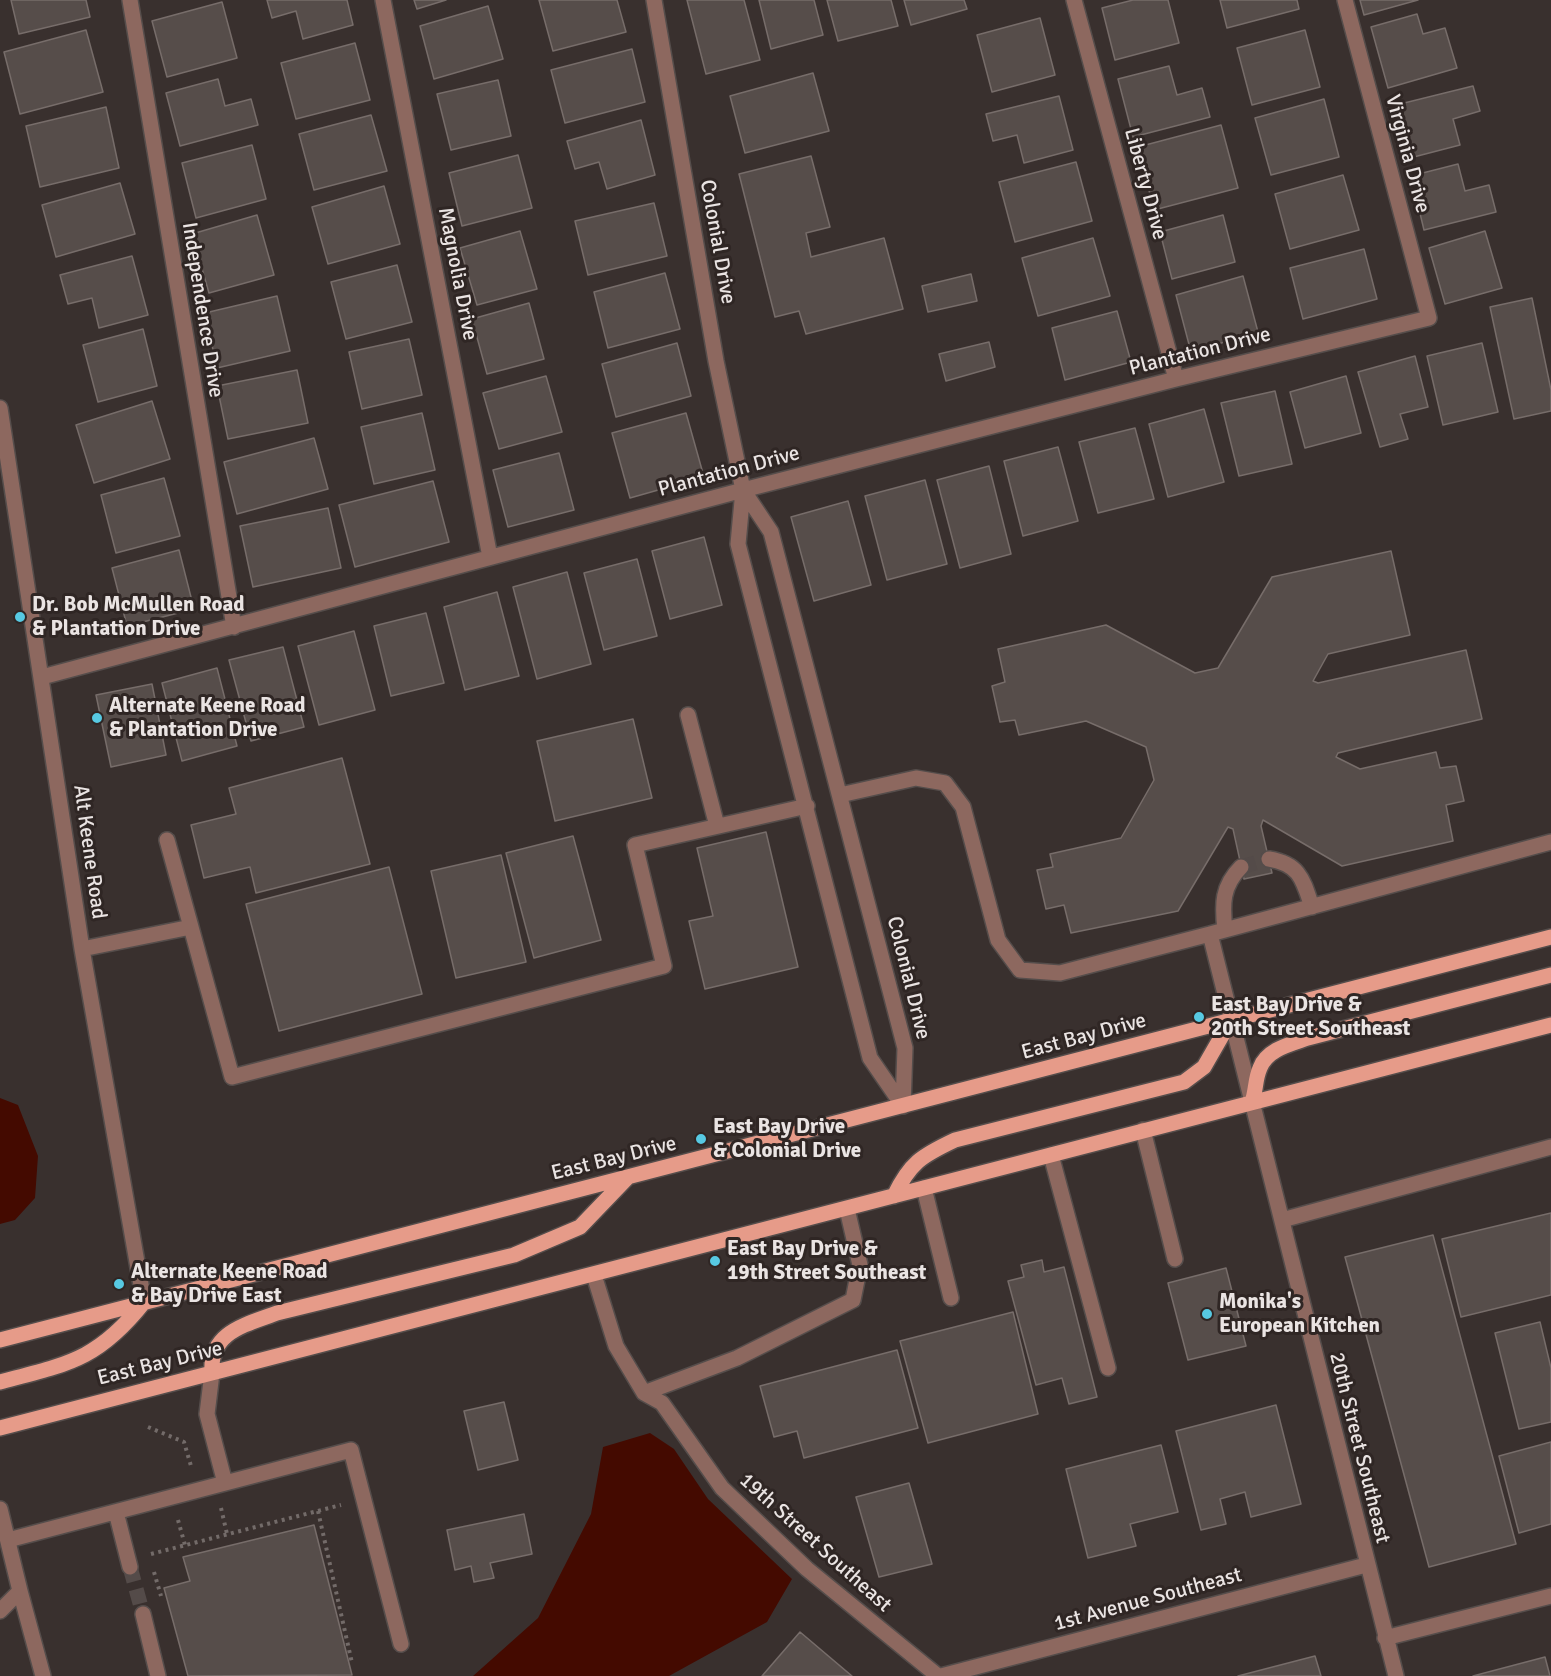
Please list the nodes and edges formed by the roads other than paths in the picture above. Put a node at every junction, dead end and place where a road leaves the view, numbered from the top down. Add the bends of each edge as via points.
1 (130, 0) edge
2 (383, 0) edge
3 (654, 0) edge
4 (1074, 0) edge
5 (1345, 0) edge
6 (1429, 318) joint
7 (1176, 379) junction
8 (0, 408) edge
9 (4, 457) edge
10 (742, 490) junction
11 (490, 557) junction
12 (234, 627) junction
13 (42, 677) junction
14 (688, 715) dead end
15 (840, 795) junction
16 (807, 806) junction
17 (717, 826) junction
18 (168, 840) dead end
19 (1551, 842) edge
20 (1269, 859) tunnel mouth
21 (1241, 867) tunnel mouth
22 (1312, 906) junction
23 (191, 927) junction
24 (1217, 932) junction
25 (1551, 937) edge
26 (82, 948) junction
27 (1551, 975) edge
28 (1232, 1020) junction
29 (1551, 1025) edge
30 (1252, 1102) junction
31 (903, 1106) junction
32 (1143, 1130) junction
33 (1551, 1147) edge
34 (1051, 1155) junction
35 (628, 1177) junction
36 (924, 1188) junction
37 (894, 1196) junction
38 (847, 1209) junction
39 (1282, 1220) junction
40 (1175, 1259) dead end
41 (594, 1275) junction
42 (951, 1298) dead end
43 (144, 1302) junction
44 (0, 1340) edge
45 (1108, 1368) dead end
46 (212, 1373) junction
47 (0, 1382) edge
48 (644, 1393) junction
49 (0, 1428) edge
50 (225, 1483) junction
51 (0, 1509) edge
52 (116, 1512) junction
53 (8, 1540) junction
54 (1366, 1564) junction
55 (130, 1567) tunnel mouth
56 (20, 1591) junction
57 (1551, 1596) edge
58 (0, 1611) edge
59 (142, 1614) tunnel mouth
60 (1385, 1638) junction
61 (401, 1644) dead end
62 (43, 1676) edge
63 (158, 1676) edge
64 (939, 1676) edge
65 (1396, 1676) edge

1 - 12 street, Independence Drive
2 - 11 street, Magnolia Drive
3 - 10 street, Colonial Drive
4 - 7 street, Liberty Drive
5 - 6 street, Virginia Drive
6 - 7 street, Plantation Drive
7 - 10 street, Plantation Drive
8 - 9 street, Alt Keene Road
9 - 13 street, Alt Keene Road
10 - 11 street, Plantation Drive
10 - 15 street, Colonial Drive via 771,531
10 - 16 street, Colonial Drive via 738,544
11 - 12 street, Plantation Drive
12 - 13 street, Plantation Drive
13 - 26 street, Alt Keene Road
14 - 17 street
15 - 24 street via 916,778 945,783 963,807 998,940 1020,970 1060,974
15 - 31 street, Colonial Drive via 906,1048
16 - 17 street
16 - 31 street, Colonial Drive via 870,1058
17 - 23 street via 635,845 664,966 232,1077
18 - 23 street
19 - 22 street
20 - 22 street via 1285,862 1296,870
21 - 24 street, 20th Street Southeast via 1224,891
22 - 24 street
23 - 26 street
24 - 28 street, 20th Street Southeast
25 - 28 main road, East Bay Drive
26 - 43 street, Alt Keene Road
27 - 30 main road via 1308,1038 1274,1051 1260,1067
28 - 30 street, 20th Street Southeast
28 - 31 main road, East Bay Drive
28 - 37 main road via 1203,1067 1184,1082 955,1140 905,1172
29 - 30 main road, East Bay Drive
30 - 32 main road, East Bay Drive
30 - 39 street, 20th Street Southeast
31 - 35 main road, East Bay Drive
32 - 34 main road, East Bay Drive
32 - 40 street
33 - 39 street
34 - 36 main road, East Bay Drive
34 - 45 street
35 - 43 main road, East Bay Drive
35 - 46 main road via 580,1227 541,1245 247,1324 216,1346 211,1356
36 - 37 main road, East Bay Drive
36 - 42 street
37 - 38 main road, East Bay Drive
38 - 41 main road, East Bay Drive
38 - 48 street via 860,1265 853,1300 737,1358
39 - 54 street, 20th Street Southeast
41 - 46 main road, East Bay Drive
41 - 48 street, 19th Street Southeast via 616,1346
43 - 44 main road, East Bay Drive
43 - 47 main road via 129,1321 81,1359
46 - 49 main road, East Bay Drive
46 - 50 street via 207,1414
48 - 64 street, 19th Street Southeast via 662,1403 722,1488 807,1569
50 - 52 street
50 - 61 street via 351,1450
51 - 53 street
52 - 53 street
52 - 55 street
53 - 56 street
54 - 60 street, 20th Street Southeast
54 - 64 street, 1st Avenue Southeast
56 - 58 street
56 - 62 street
57 - 60 street
59 - 63 street
60 - 65 street, 20th Street Southeast

